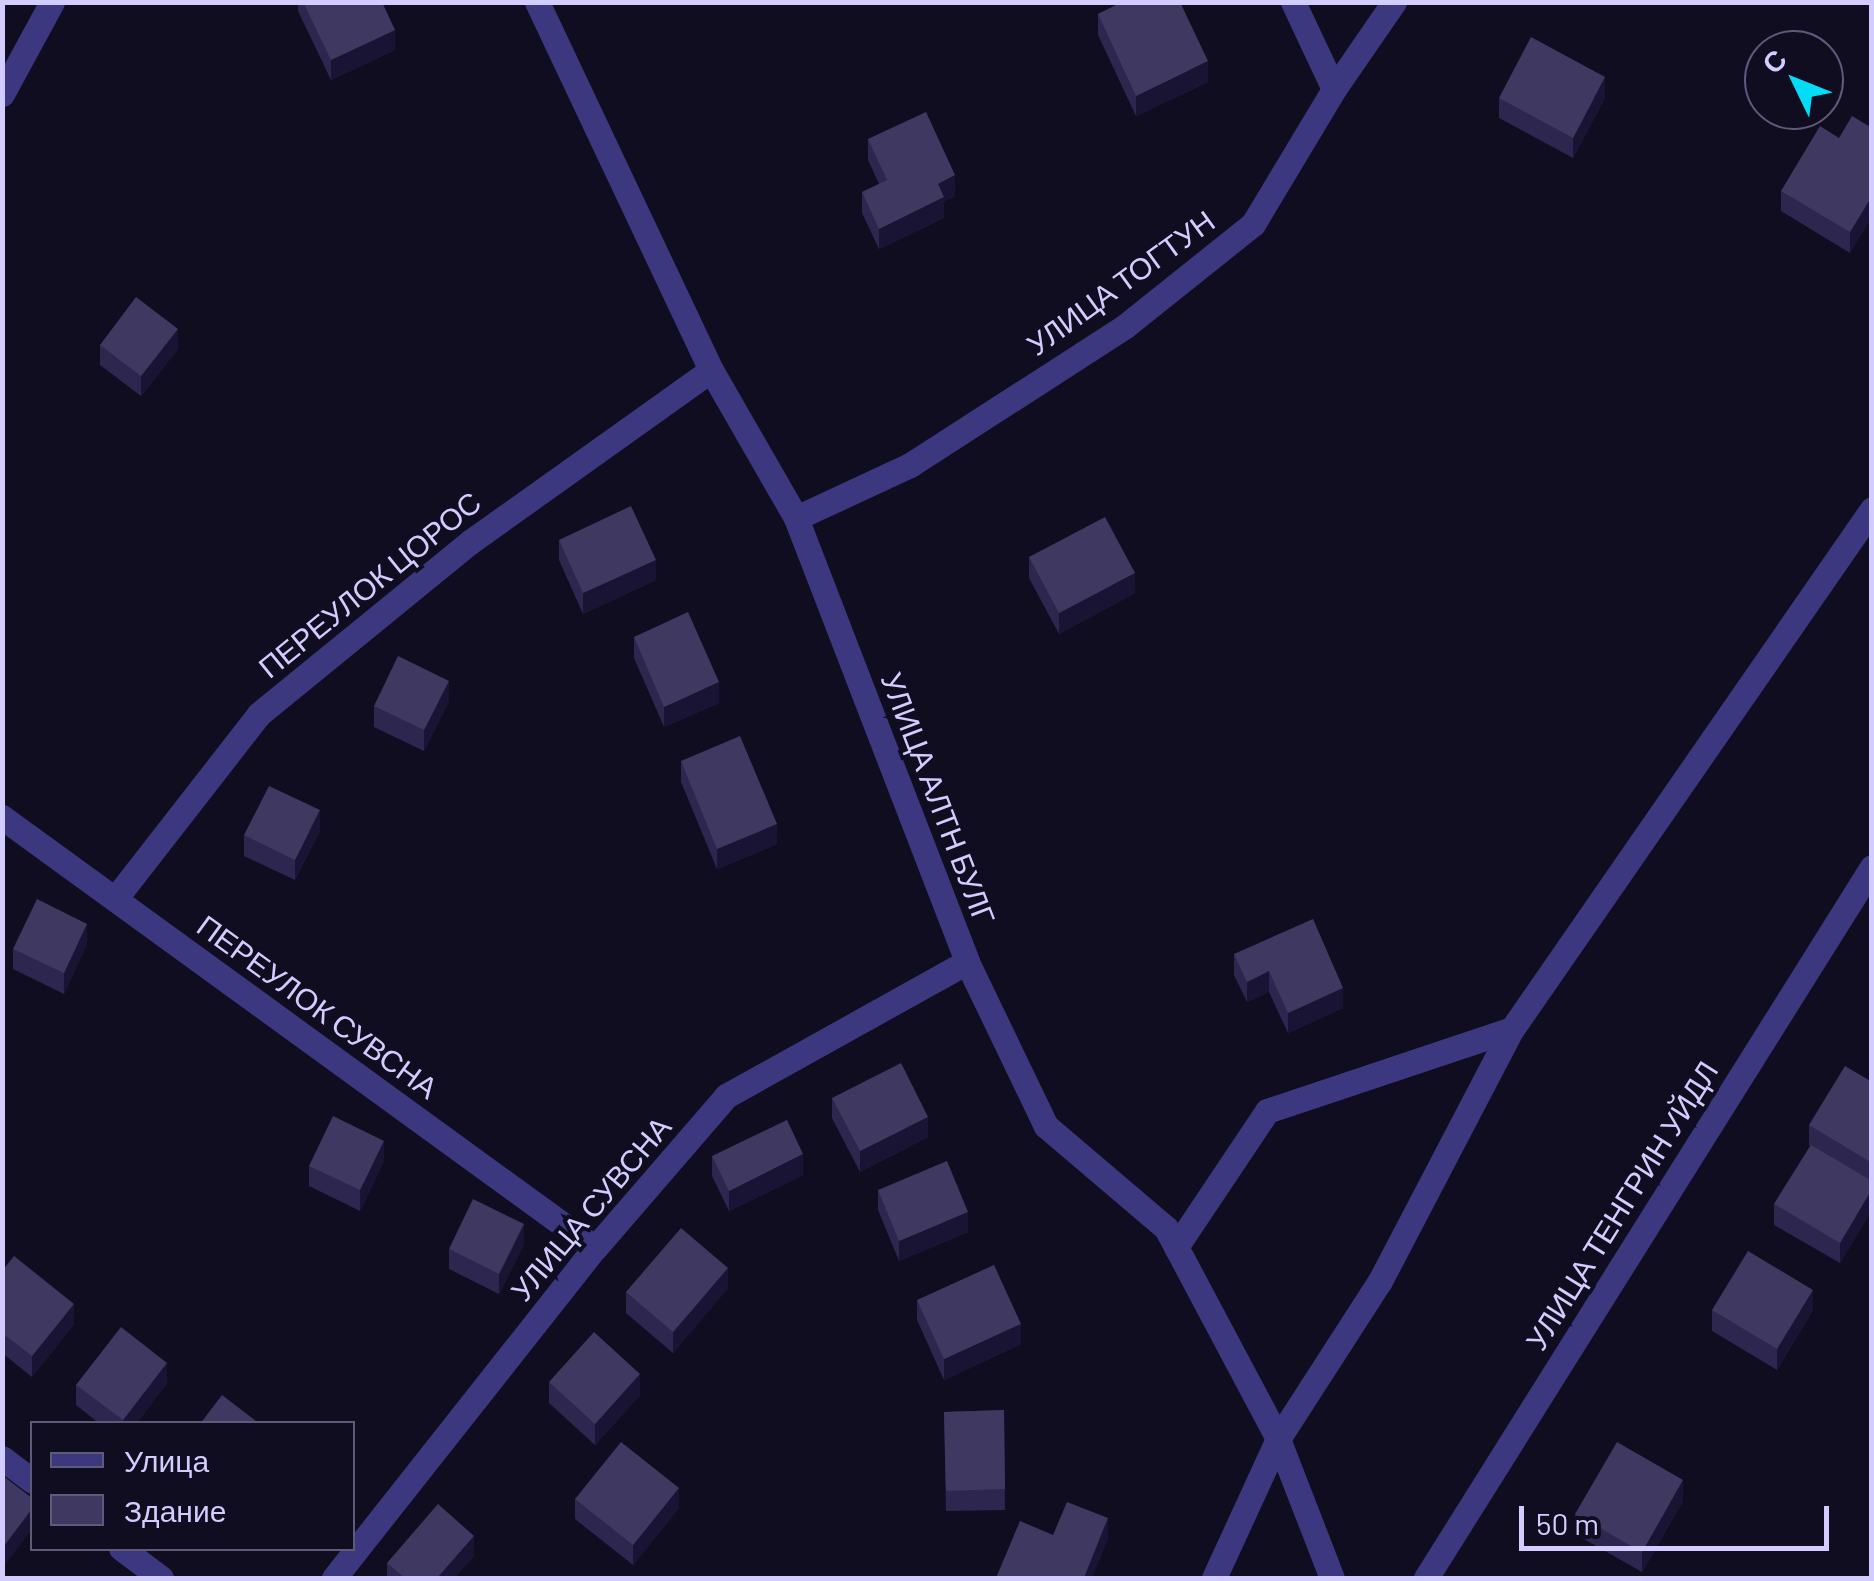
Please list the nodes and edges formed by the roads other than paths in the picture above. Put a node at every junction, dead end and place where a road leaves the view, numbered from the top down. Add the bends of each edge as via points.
1 (52, 2) edge
2 (536, 2) edge
3 (1293, 2) edge
4 (1394, 2) edge
5 (1334, 89) junction
6 (2, 94) edge
7 (710, 370) junction
8 (1872, 509) edge
9 (796, 518) junction
10 (2, 816) edge
11 (1872, 867) edge
12 (115, 899) junction
13 (968, 962) junction
14 (1512, 1029) junction
15 (1176, 1247) junction
16 (596, 1248) junction
17 (1278, 1439) junction
18 (2, 1458) edge
19 (30, 1479) edge
20 (125, 1551) edge
21 (161, 1578) edge
22 (334, 1578) edge
23 (1214, 1578) edge
24 (1332, 1578) edge
25 (1426, 1578) edge

1 - 6 street
2 - 7 street, УЛИЦА АЛТН БУЛГ
3 - 5 street
4 - 5 street, УЛИЦА ТОГТУН
5 - 9 street, УЛИЦА ТОГТУН via 1254,224 1124,327 910,465
7 - 9 street, УЛИЦА АЛТН БУЛГ
7 - 12 street, ПЕРЕУЛОК ЦОРОС via 470,542 258,714
8 - 14 street
9 - 13 street, УЛИЦА АЛТН БУЛГ
10 - 12 street, ПЕРЕУЛОК СУВСНА
11 - 25 street, УЛИЦА ТЕНГРИН УЙДЛ
12 - 16 street, ПЕРЕУЛОК СУВСНА
13 - 15 street, УЛИЦА АЛТН БУЛГ via 1046,1126 1166,1228
13 - 16 street, УЛИЦА СУВСНА via 726,1096
14 - 15 street via 1267,1111
14 - 17 street via 1380,1281
15 - 17 street, УЛИЦА АЛТН БУЛГ
16 - 22 street, УЛИЦА СУВСНА
17 - 23 street
17 - 24 street, УЛИЦА АЛТН БУЛГ
18 - 19 street
20 - 21 street

